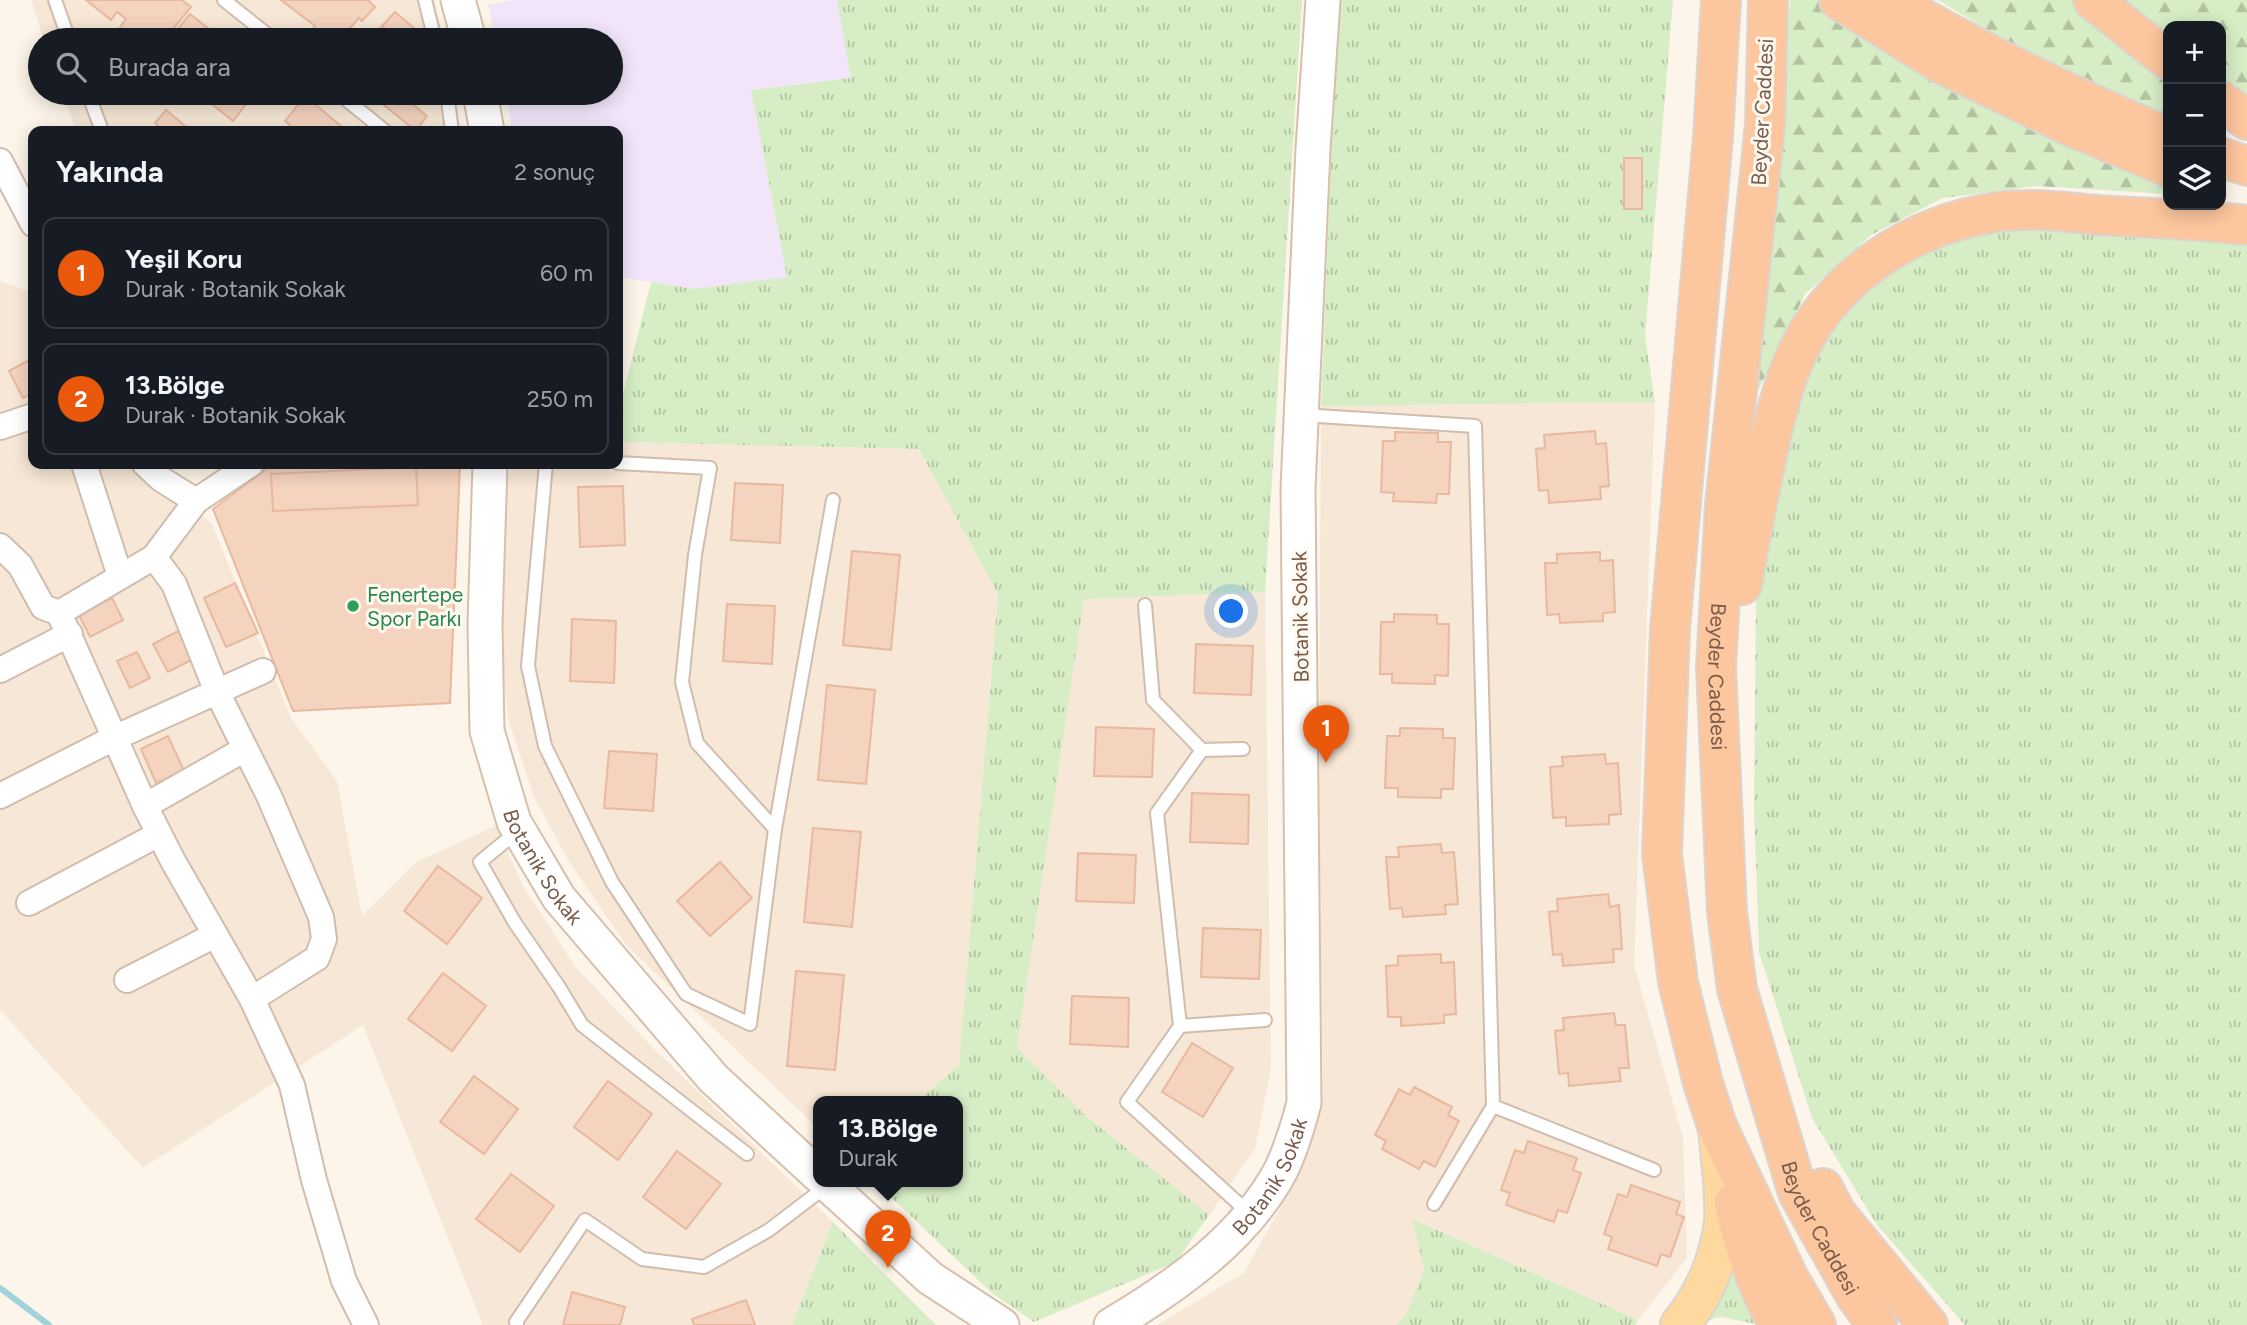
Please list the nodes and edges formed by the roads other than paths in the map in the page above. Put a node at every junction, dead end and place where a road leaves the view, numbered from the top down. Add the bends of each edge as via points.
1 (55, 0) edge
2 (224, 0) edge
3 (425, 0) edge
4 (458, 0) edge
5 (1323, 0) edge
6 (1721, 0) edge
7 (1768, 0) edge
8 (1839, 0) edge
9 (1891, 0) edge
10 (2093, 0) edge
11 (65, 28) edge
12 (259, 28) edge
13 (432, 28) edge
14 (466, 28) edge
15 (2163, 56) edge
16 (92, 105) edge
17 (353, 105) edge
18 (449, 105) edge
19 (482, 105) edge
20 (2226, 105) edge
21 (2247, 120) edge
22 (100, 126) edge
23 (379, 126) edge
24 (451, 126) edge
25 (485, 126) edge
26 (2163, 134) edge
27 (2226, 159) edge
28 (0, 161) edge
29 (2163, 165) edge
30 (2247, 166) edge
31 (2226, 186) edge
32 (2247, 192) edge
33 (28, 214) edge
34 (2247, 225) edge
35 (1302, 415) junction
36 (28, 418) edge
37 (0, 427) edge
38 (623, 463) edge
39 (86, 469) edge
40 (150, 469) edge
41 (243, 469) edge
42 (490, 469) edge
43 (546, 469) edge
44 (833, 500) dead end
45 (195, 501) junction
46 (0, 546) edge
47 (154, 557) junction
48 (120, 576) junction
49 (1145, 605) dead end
50 (65, 624) junction
51 (1716, 667) junction
52 (0, 670) edge
53 (263, 671) dead end
54 (217, 692) junction
55 (114, 738) junction
56 (245, 749) junction
57 (1243, 749) dead end
58 (1202, 750) junction
59 (0, 796) edge
60 (145, 806) junction
61 (775, 829) junction
62 (519, 830) junction
63 (159, 834) junction
64 (29, 903) dead end
65 (215, 935) junction
66 (127, 980) dead end
67 (252, 999) junction
68 (1265, 1020) dead end
69 (1180, 1026) junction
70 (1772, 1103) junction
71 (1493, 1106) junction
72 (1717, 1126) junction
73 (747, 1154) dead end
74 (1654, 1170) dead end
75 (813, 1171) edge
76 (817, 1187) edge
77 (830, 1187) edge
78 (1434, 1204) dead end
79 (1250, 1214) junction
80 (930, 1279) junction
81 (1112, 1324) edge
82 (366, 1325) edge
83 (517, 1325) edge
84 (962, 1325) edge
85 (1002, 1325) edge
86 (1680, 1325) edge
87 (1779, 1325) edge
88 (1816, 1325) edge
89 (1877, 1325) edge
90 (1928, 1325) edge

1 - 11 lane
2 - 12 lane
3 - 13 lane
4 - 14 main road
5 - 35 main road, Botanik Sokak
6 - 72 highway via 1670,629 1662,854 1678,982
7 - 51 highway, Beyder Caddesi via 1765,125 1725,505
8 - 29 highway via 1940,63 2070,127
9 - 26 highway via 2042,82
10 - 15 highway
16 - 22 lane
17 - 23 lane
18 - 24 lane
19 - 25 main road
20 - 21 highway
27 - 30 highway
28 - 33 street
31 - 32 highway
34 - 51 highway via 2000,211 1919,233 1854,276 1818,318 1786,380 1751,531 1739,606
35 - 71 lane via 1475,426
35 - 79 main road, Botanik Sokak via 1298,489 1304,1103 1280,1171
36 - 37 street
38 - 61 lane via 710,468 695,555 682,682 697,743
39 - 48 street
40 - 45 street
41 - 45 street
42 - 62 main road, Botanik Sokak via 487,731
43 - 61 lane via 528,666 545,746 612,882 686,994 750,1024
44 - 61 lane
45 - 47 street
46 - 50 street via 20,565 43,607
47 - 48 street
47 - 54 street via 174,584
48 - 50 street
49 - 58 lane via 1153,700
50 - 52 street
50 - 55 street
51 - 70 highway, Beyder Caddesi via 1727,912 1737,989
53 - 54 street
54 - 55 street
54 - 56 street
55 - 59 street
55 - 60 street
56 - 60 street
56 - 67 street via 321,917 324,939 317,958
57 - 58 lane
58 - 69 lane via 1157,813
60 - 63 street
62 - 73 lane via 480,863 582,1025
62 - 75 main road, Botanik Sokak via 559,898 713,1078
63 - 64 street
63 - 65 street
65 - 66 street
65 - 67 street
67 - 82 street via 292,1085 344,1281
68 - 69 lane
69 - 79 lane via 1127,1102
70 - 89 highway, Beyder Caddesi via 1798,1193
70 - 90 highway via 1836,1213
71 - 74 lane
71 - 78 lane
72 - 86 main road via 1724,1219 1716,1259 1703,1291
72 - 87 highway via 1746,1251 1764,1300
72 - 88 highway via 1783,1267
76 - 83 lane via 769,1230 704,1267 642,1259 585,1220
77 - 80 main road, Botanik Sokak
79 - 81 main road, Botanik Sokak via 1184,1276
80 - 84 main road
80 - 85 main road

